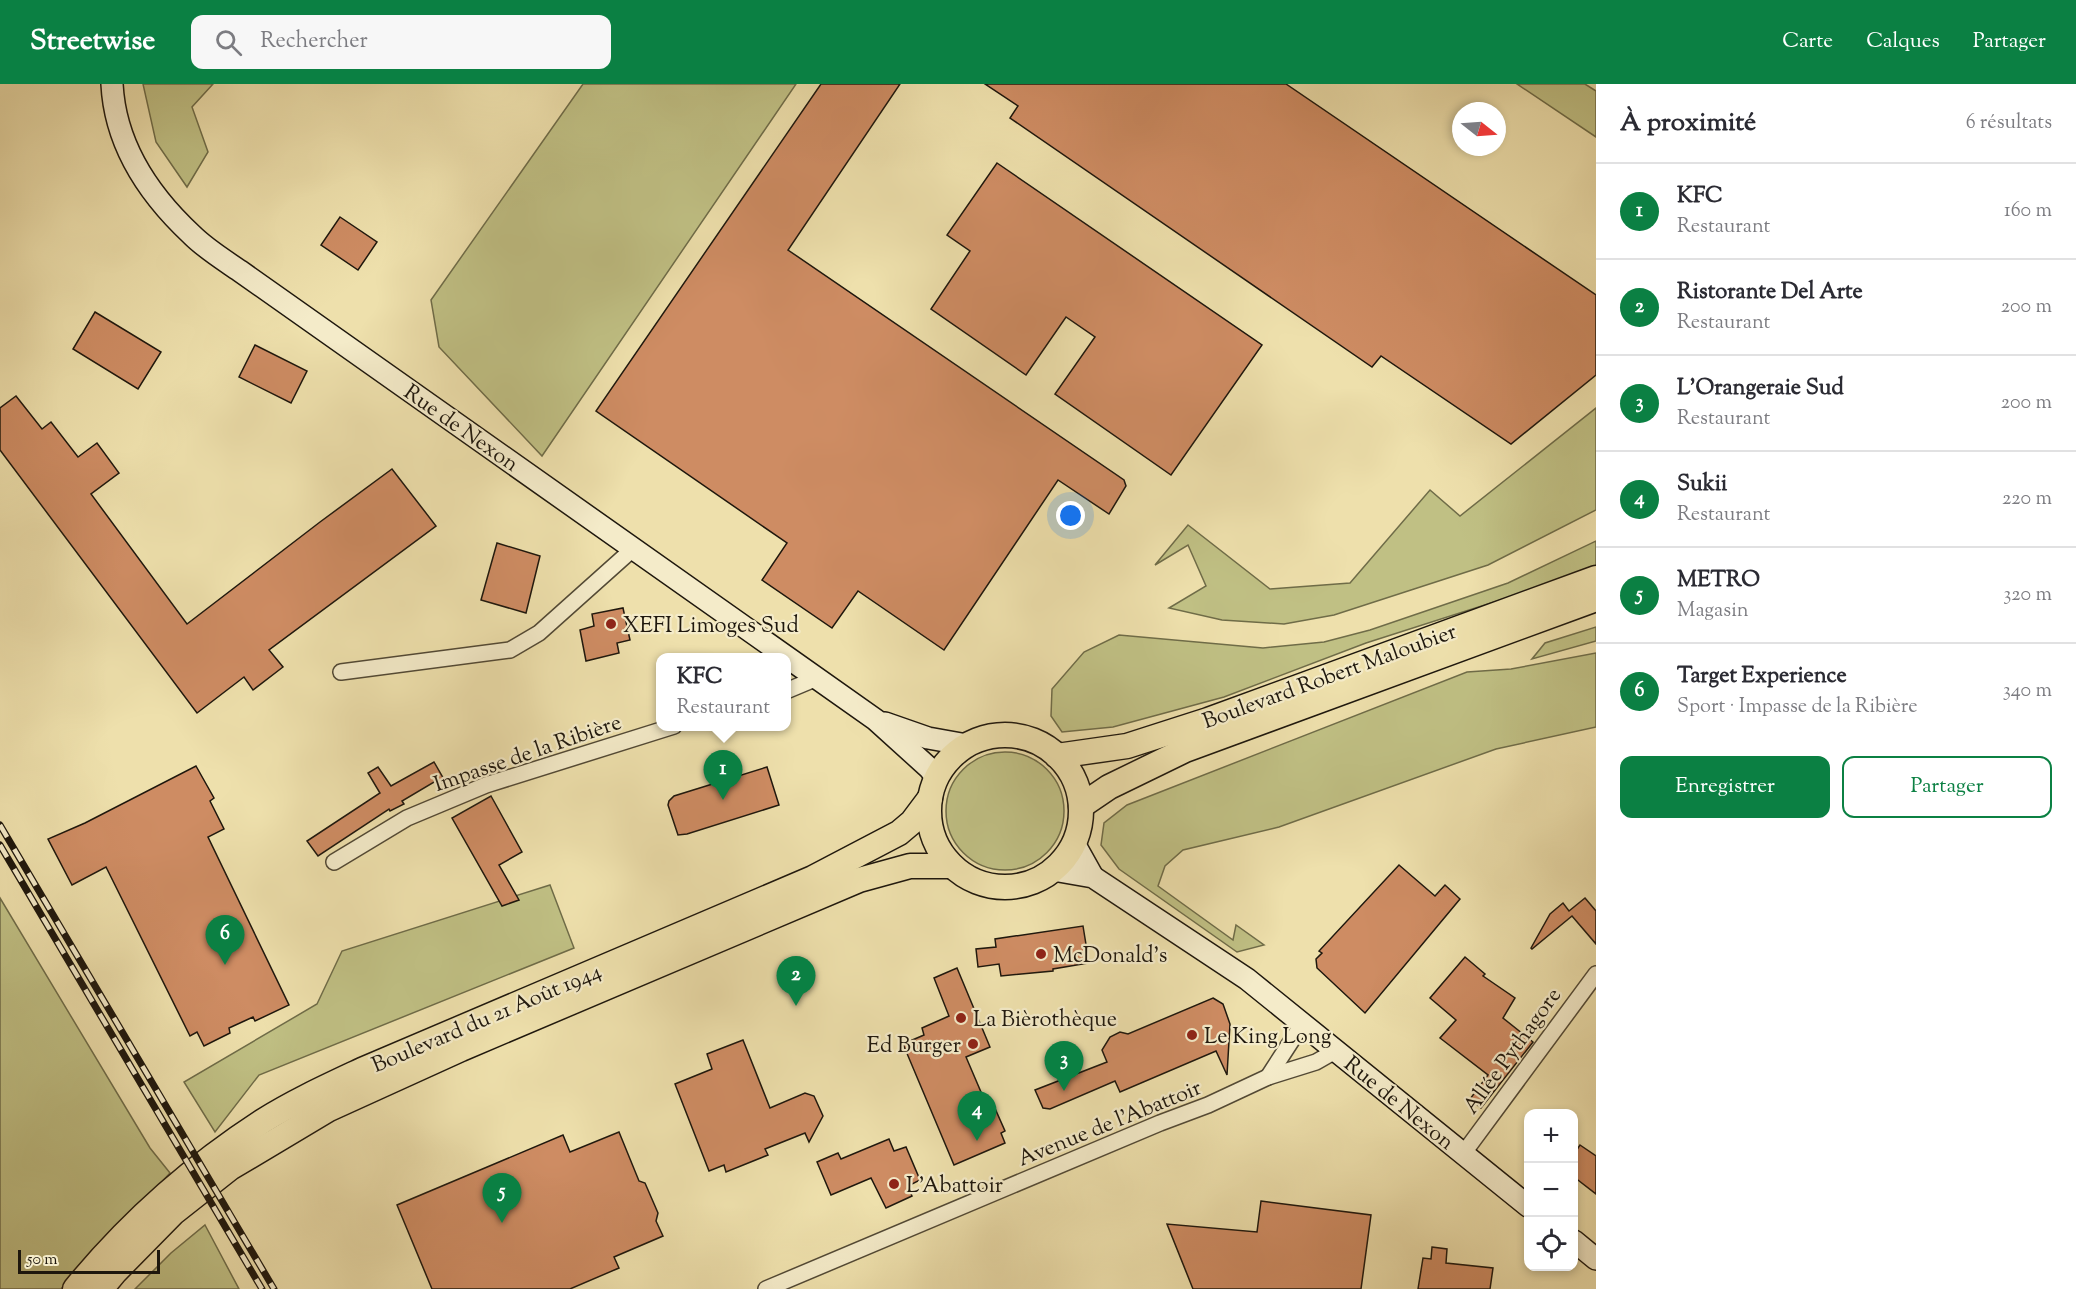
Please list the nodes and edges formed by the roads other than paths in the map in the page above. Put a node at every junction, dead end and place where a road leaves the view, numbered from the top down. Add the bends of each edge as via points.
1 (112, 84) edge
2 (634, 548) junction
3 (1596, 578) edge
4 (1596, 599) edge
5 (782, 653) edge
6 (791, 660) edge
7 (341, 672) dead end
8 (817, 678) junction
9 (791, 689) edge
10 (876, 720) junction
11 (658, 731) edge
12 (967, 745) junction
13 (1058, 756) junction
14 (933, 788) junction
15 (1081, 806) junction
16 (1074, 843) junction
17 (334, 862) dead end
18 (952, 866) junction
19 (1053, 870) junction
20 (1093, 877) junction
21 (1596, 974) edge
22 (1303, 1023) junction
23 (1337, 1050) junction
24 (1268, 1077) junction
25 (1463, 1154) junction
26 (1524, 1203) edge
27 (1578, 1244) edge
28 (1596, 1259) edge
29 (769, 1288) edge
30 (75, 1289) edge
31 (102, 1289) edge

1 - 2 main road, Rue de Nexon via 113,105 130,157 157,199 193,236
2 - 5 main road, Rue de Nexon
2 - 7 street via 539,633 510,650
3 - 13 main road, Boulevard Robert Maloubier via 1178,730 1127,746
4 - 15 main road, Boulevard Robert Maloubier via 1185,750 1109,786
6 - 8 main road, Rue de Nexon
8 - 9 street
8 - 10 main road, Rue de Nexon
10 - 12 main road, Rue de Nexon via 928,738
10 - 14 main road, Rue de Nexon via 929,768
11 - 17 street, Impasse de la Ribière via 486,785 407,818
12 - 13 main road via 983,738 1018,736 1039,743
12 - 14 main road via 950,758
13 - 15 main road via 1070,770
14 - 18 main road via 929,820 937,845
14 - 30 main road, Boulevard du 21 Août 1944 via 912,822 899,833 813,878 362,1070 264,1121 162,1196
15 - 16 main road
16 - 19 main road
16 - 20 main road, Rue de Nexon
18 - 19 main road via 970,879 991,886 1013,887
18 - 31 main road, Boulevard du 21 Août 1944 via 910,866 859,880 329,1108 230,1168 181,1206
19 - 20 main road, Rue de Nexon
20 - 22 main road, Rue de Nexon via 1247,979
21 - 25 street, Allée Pythagore
22 - 23 main road, Rue de Nexon
22 - 24 street
23 - 24 street, Avenue de l'Abattoir via 1316,1062
23 - 25 main road, Rue de Nexon
24 - 29 street, Avenue de l'Abattoir via 1208,1106
25 - 26 main road, Rue de Nexon
27 - 28 main road

